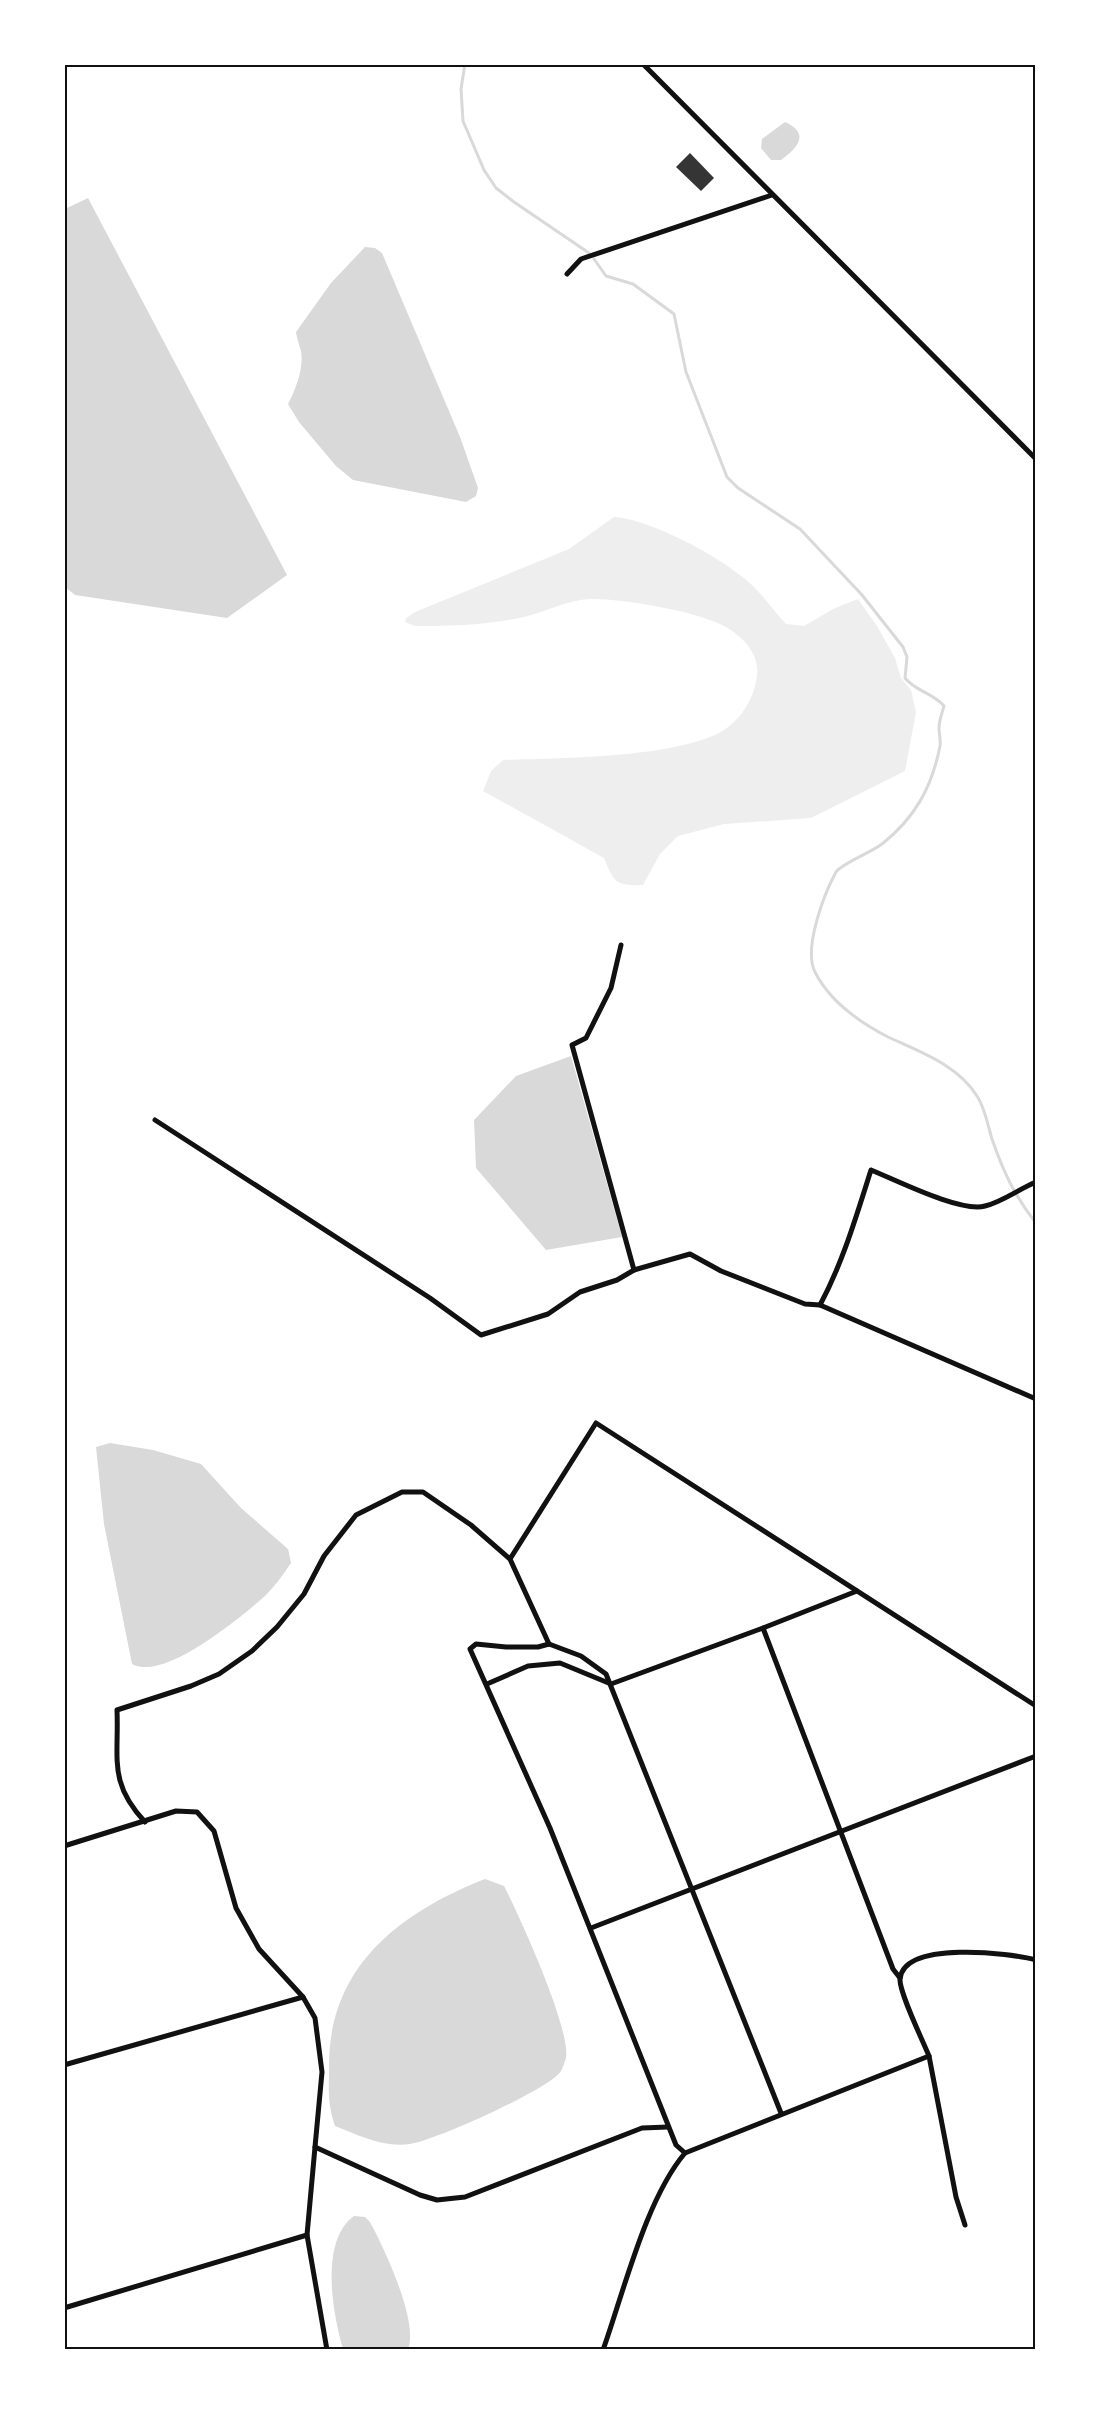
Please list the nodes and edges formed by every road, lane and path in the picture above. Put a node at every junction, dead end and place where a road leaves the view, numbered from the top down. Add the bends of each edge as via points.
1 (643, 64) edge
2 (772, 195) junction
3 (567, 274) dead end
4 (1035, 459) edge
5 (621, 945) dead end
6 (155, 1120) dead end
7 (1035, 1182) edge
8 (634, 1270) junction
9 (820, 1305) junction
10 (1035, 1399) edge
11 (510, 1559) junction
12 (857, 1591) junction
13 (763, 1628) junction
14 (549, 1644) junction
15 (487, 1684) junction
16 (612, 1684) junction
17 (1035, 1706) edge
18 (1035, 1756) edge
19 (146, 1822) junction
20 (839, 1832) junction
21 (64, 1846) edge
22 (693, 1887) junction
23 (591, 1928) junction
24 (1035, 1960) edge
25 (900, 1978) junction
26 (303, 1997) junction
27 (929, 2056) junction
28 (64, 2065) edge
29 (781, 2113) junction
30 (668, 2127) junction
31 (315, 2147) junction
32 (685, 2153) junction
33 (965, 2225) dead end
34 (307, 2235) junction
35 (64, 2308) edge
36 (327, 2349) edge
37 (603, 2349) edge

1 - 2 street
2 - 3 street via 581,260
2 - 4 street
5 - 8 street via 612,988 586,1038 572,1045
6 - 8 street via 481,1335 548,1314 580,1292
7 - 9 street via 985,1206 972,1208 871,1170 850,1239
8 - 9 street via 690,1254 721,1271 806,1304
9 - 10 street
11 - 12 street via 596,1423
11 - 14 street
11 - 19 street via 471,1525 423,1492 402,1492 356,1515 324,1556 304,1594 252,1651 219,1674 117,1710 116,1761 121,1788
12 - 13 street
12 - 17 street
13 - 16 street
13 - 20 street
14 - 15 street via 476,1644 470,1649
14 - 16 street via 596,1665
15 - 16 street via 528,1666 560,1663
15 - 23 street
16 - 22 street
18 - 20 street
19 - 21 street
19 - 26 street via 176,1811 197,1812 214,1832 236,1908 260,1949
20 - 22 street
20 - 25 street
22 - 23 street
22 - 29 street
23 - 30 street
24 - 25 street via 994,1952 932,1955 910,1963
25 - 27 street
26 - 28 street
26 - 31 street via 319,2031 322,2072
27 - 29 street
27 - 33 street
29 - 32 street
30 - 31 street via 642,2128 449,2200 420,2195
30 - 32 street via 676,2145
31 - 34 street
32 - 37 street via 674,2166 651,2213
34 - 35 street
34 - 36 street

